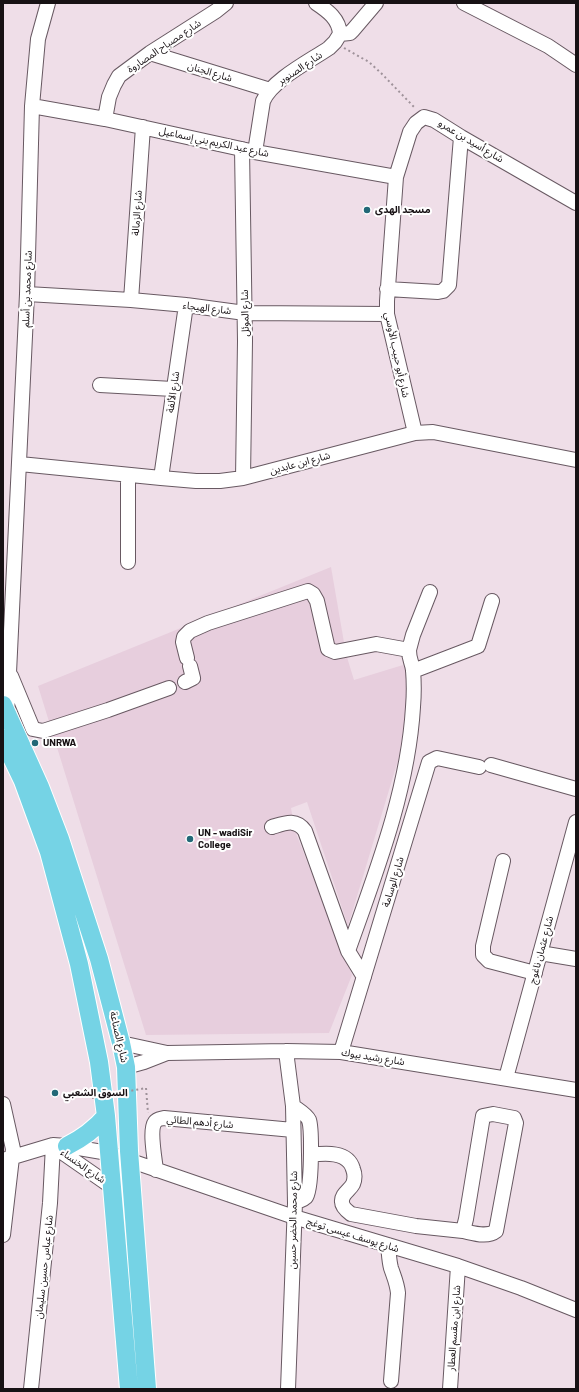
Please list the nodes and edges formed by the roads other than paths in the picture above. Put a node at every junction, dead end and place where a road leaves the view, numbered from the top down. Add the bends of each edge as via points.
1 (48, 3) edge
2 (226, 3) edge
3 (316, 3) edge
4 (376, 3) edge
5 (464, 3) edge
6 (338, 38) junction
7 (150, 53) junction
8 (576, 65) edge
9 (270, 90) junction
10 (32, 106) junction
11 (424, 117) joint
12 (105, 119) junction
13 (143, 127) junction
14 (461, 137) junction
15 (248, 151) junction
16 (396, 177) junction
17 (576, 203) edge
18 (387, 290) junction
19 (28, 294) junction
20 (130, 300) junction
21 (186, 305) junction
22 (245, 312) junction
23 (387, 314) junction
24 (100, 385) dead end
25 (173, 388) junction
26 (415, 433) junction
27 (576, 460) edge
28 (20, 464) junction
29 (128, 475) junction
30 (162, 478) junction
31 (243, 478) junction
32 (128, 562) dead end
33 (8, 580) edge
34 (430, 592) dead end
35 (492, 601) dead end
36 (409, 650) junction
37 (413, 671) junction
38 (10, 672) junction
39 (185, 682) dead end
40 (169, 688) dead end
41 (5, 710) edge
42 (3, 738) edge
43 (576, 789) edge
44 (576, 822) edge
45 (272, 827) dead end
46 (574, 838) edge
47 (503, 861) dead end
48 (348, 950) junction
49 (540, 953) junction
50 (576, 959) edge
51 (535, 973) junction
52 (364, 977) junction
53 (121, 1043) junction
54 (286, 1051) junction
55 (341, 1052) junction
56 (167, 1053) junction
57 (126, 1067) junction
58 (506, 1078) junction
59 (576, 1090) edge
60 (3, 1104) edge
61 (293, 1106) junction
62 (106, 1116) junction
63 (293, 1130) junction
64 (60, 1146) junction
65 (108, 1153) junction
66 (311, 1155) junction
67 (7, 1159) edge
68 (130, 1160) junction
69 (156, 1170) junction
70 (112, 1187) junction
71 (294, 1210) junction
72 (463, 1231) junction
73 (3, 1235) edge
74 (388, 1245) junction
75 (458, 1266) junction
76 (576, 1310) edge
77 (391, 1381) dead end
78 (31, 1389) edge
79 (128, 1389) edge
80 (147, 1389) edge
81 (288, 1389) edge
82 (450, 1389) edge

1 - 10 street, شارع محمد بن أسلم via 38,39
2 - 7 street, شارع مصباح المصاروة
3 - 6 street via 335,18 340,27
4 - 6 street, شارع الصنوبر via 354,30
5 - 8 street via 548,46
6 - 9 street, شارع الصنوبر via 329,48
7 - 9 street, شارع الجنان
7 - 12 street, شارع مصباح المصاروة via 119,76 109,97
9 - 15 street, شارع الصنوبر
10 - 12 street, شارع عبد الكريم بني إسماعيل
10 - 19 street, شارع محمد بن أسلم
11 - 14 street, شارع أسيد بن عمرو via 434,120
11 - 16 street, شارع أبو حبيب الأوسي via 410,132
12 - 13 street, شارع عبد الكريم بني إسماعيل
13 - 15 street, شارع عبد الكريم بني إسماعيل
13 - 20 street, شارع الزمالة
14 - 17 street, شارع أسيد بن عمرو
14 - 18 street via 449,285 438,292
15 - 16 street, شارع عبد الكريم بني إسماعيل
15 - 22 street, شارع الموئل
16 - 18 street, شارع أبو حبيب الأوسي
18 - 23 street, شارع أبو حبيب الأوسي
19 - 20 street, شارع الهيجاء
19 - 28 street, شارع محمد بن أسلم
20 - 21 street, شارع الهيجاء
21 - 22 street, شارع الهيجاء
21 - 25 street, شارع الألفة
22 - 23 street, شارع الهيجاء
22 - 31 street, شارع الموئل
23 - 26 street, شارع أبو حبيب الأوسي
24 - 25 street
25 - 30 street, شارع الألفة
26 - 27 street, شارع ابن عابدين via 440,432
26 - 31 street, شارع ابن عابدين
28 - 29 street, شارع ابن عابدين
28 - 33 street, شارع محمد بن أسلم
29 - 30 street, شارع ابن عابدين
29 - 32 street
30 - 31 street, شارع ابن عابدين via 220,481
33 - 38 street, شارع محمد بن أسلم
34 - 36 street
35 - 37 street via 478,646
36 - 37 street via 409,661
36 - 39 street via 376,644 335,652 328,649 317,601 308,591 190,631 183,642 193,678
37 - 48 street via 414,706 402,782 380,860
38 - 40 street via 33,729 43,731
38 - 41 street, شارع محمد بن أسلم
41 - 53 main road, شارع الصناعة via 60,839 99,959
42 - 62 main road via 49,852 63,903 79,964 99,1062
43 - 52 street, شارع الوسامة via 485,766 436,758 429,762
44 - 46 street, شارع عثمان ناغوج
45 - 48 street via 291,822 300,825 305,831
46 - 49 street, شارع عثمان ناغوج
47 - 51 street via 483,946 484,955 489,961
48 - 52 street
49 - 50 street
49 - 51 street, شارع عثمان ناغوج
51 - 58 street, شارع عثمان ناغوج
52 - 55 street, شارع الوسامة
53 - 56 street, شارع رشيد بيوك
53 - 57 main road, شارع الصناعة
54 - 55 street, شارع رشيد بيوك
54 - 56 street, شارع رشيد بيوك
54 - 61 street, شارع محمد الخضر حسين
55 - 58 street, شارع رشيد بيوك
56 - 57 street, شارع رشيد بيوك
57 - 68 main road, شارع الصناعة
58 - 59 street, شارع رشيد بيوك
60 - 67 street via 13,1149
61 - 63 street, شارع محمد الخضر حسين
61 - 66 street via 310,1122
62 - 64 main road via 89,1133
62 - 65 main road
63 - 69 street, شارع أدهم الطائي via 159,1119 155,1122 153,1136
63 - 71 street, شارع محمد الخضر حسين
64 - 65 street, شارع الخنساء
64 - 67 street, شارع الخنساء
64 - 70 street, شارع الخنساء
64 - 78 street, شارع عباس حسين سليمان via 50,1203
65 - 68 street, شارع الخنساء
65 - 70 main road
66 - 71 street via 309,1190
66 - 72 street via 338,1155 351,1162 355,1177 342,1198 344,1208 350,1214 416,1226
67 - 73 street
68 - 69 street, شارع يوسف عيسى توغج
68 - 80 main road, شارع الصناعة
69 - 71 street, شارع يوسف عيسى توغج
70 - 79 main road
71 - 74 street, شارع يوسف عيسى توغج
71 - 81 street, شارع محمد الخضر حسين
72 - 72 street via 483,1116 493,1114 514,1118 516,1124 496,1231 486,1235
74 - 75 street, شارع يوسف عيسى توغج
74 - 77 street via 398,1292
75 - 76 street, شارع يوسف عيسى توغج
75 - 82 street, شارع ابن مقسم العطار

